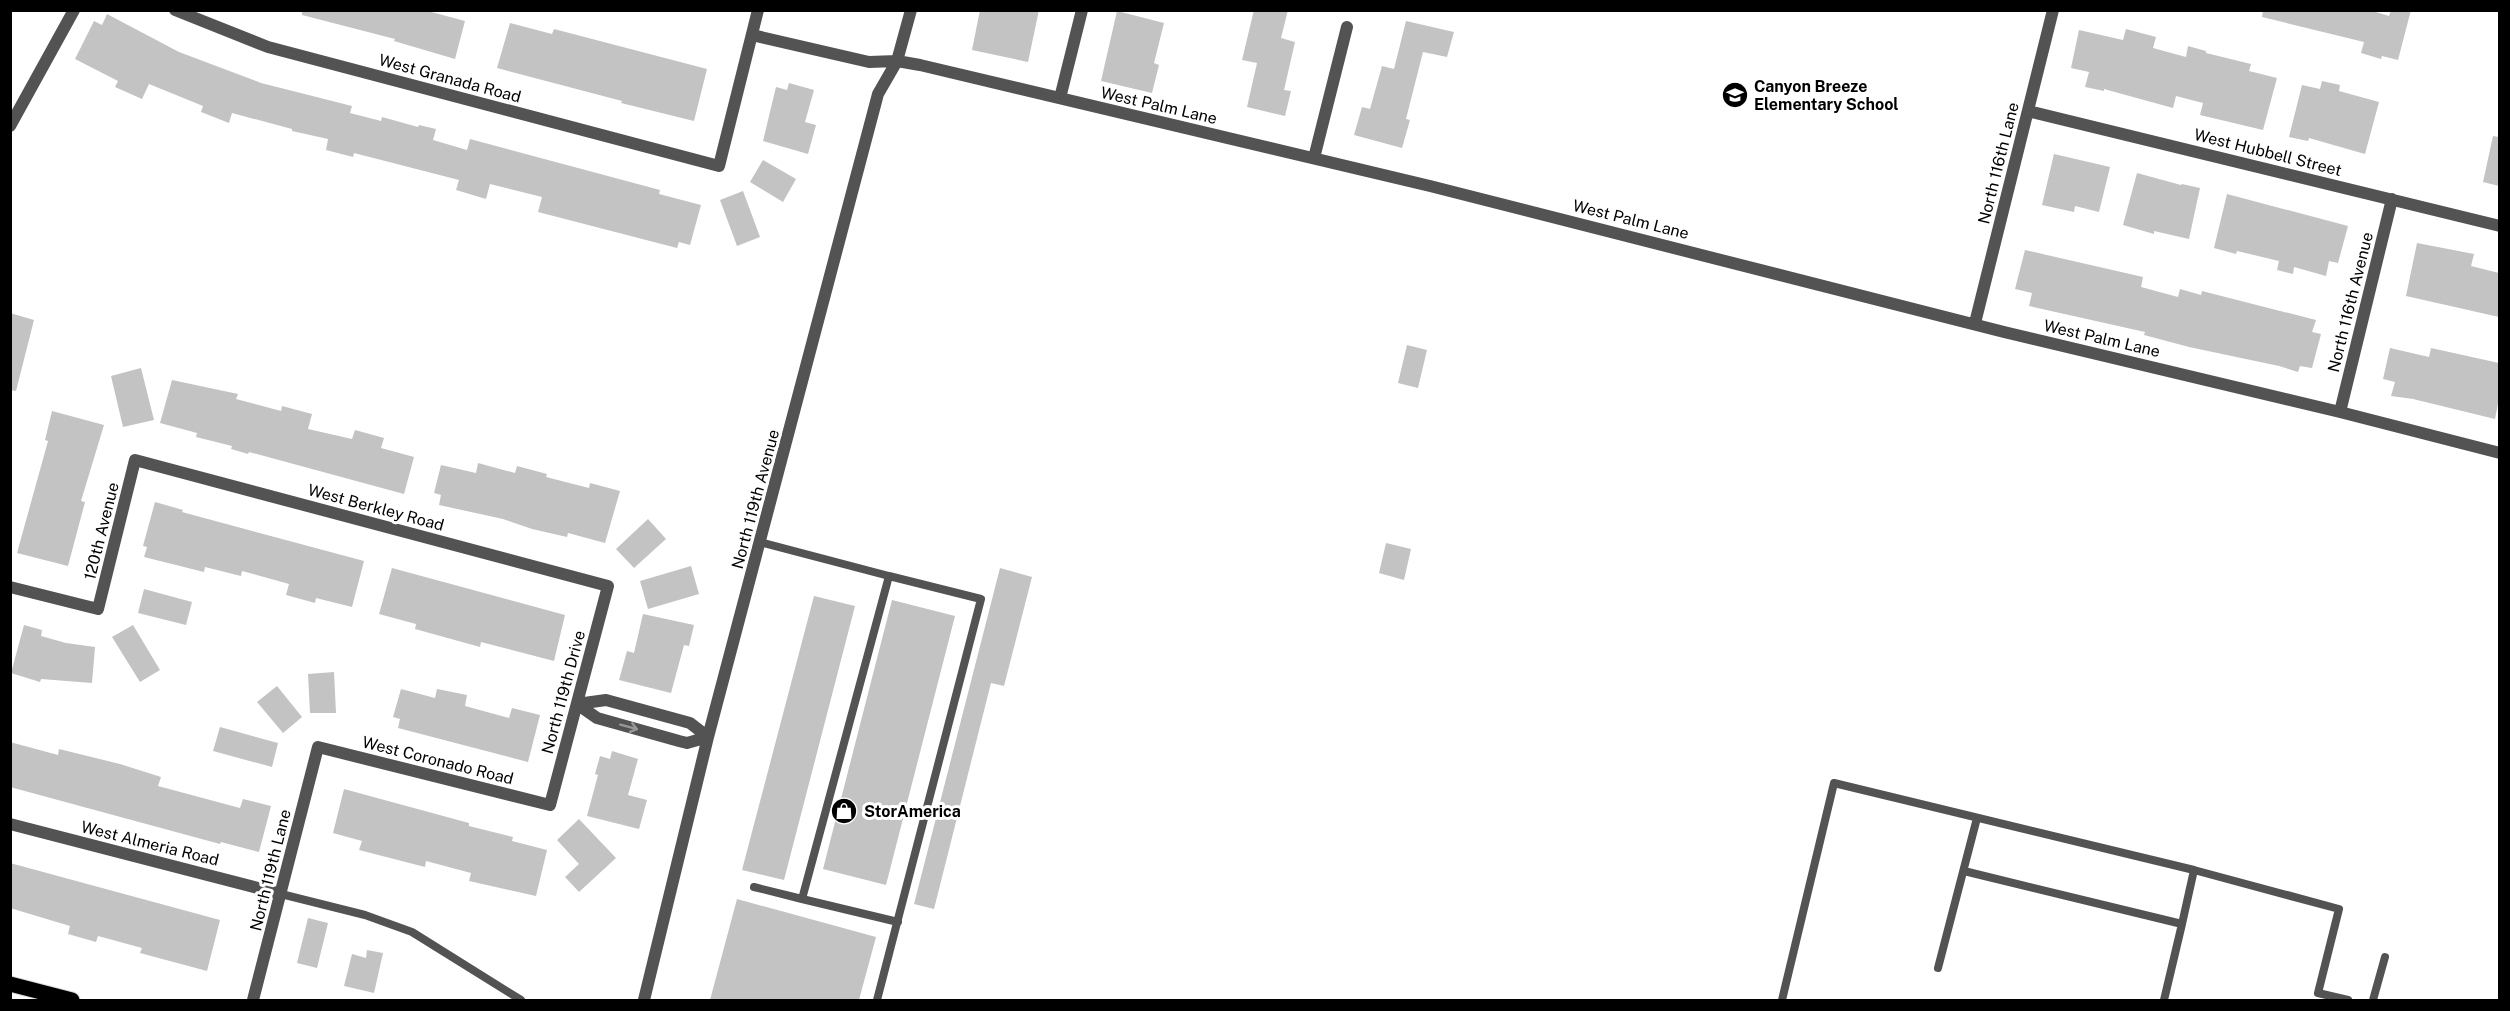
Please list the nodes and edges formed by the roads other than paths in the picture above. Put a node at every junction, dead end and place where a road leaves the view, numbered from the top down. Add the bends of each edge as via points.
1 (74, 10) edge
2 (175, 10) edge
3 (758, 10) edge
4 (911, 10) edge
5 (1082, 10) edge
6 (2053, 10) edge
7 (1347, 27) dead end
8 (752, 35) junction
9 (897, 61) junction
10 (1060, 98) junction
11 (2028, 111) junction
12 (10, 126) edge
13 (1314, 158) junction
14 (2392, 199) junction
15 (2499, 226) edge
16 (1975, 323) junction
17 (2340, 412) junction
18 (2499, 453) edge
19 (135, 460) joint
20 (760, 542) junction
21 (889, 576) junction
22 (608, 586) joint
23 (10, 587) edge
24 (577, 704) junction
25 (708, 738) junction
26 (318, 747) joint
27 (550, 805) joint
28 (1977, 818) junction
29 (10, 824) edge
30 (2194, 870) junction
31 (1964, 871) junction
32 (754, 887) dead end
33 (281, 894) junction
34 (802, 899) junction
35 (898, 922) junction
36 (2182, 924) junction
37 (2385, 957) dead end
38 (1938, 968) dead end
39 (10, 984) edge
40 (2317, 997) edge
41 (72, 1000) edge
42 (254, 1000) edge
43 (521, 1000) edge
44 (644, 1000) edge
45 (877, 1000) edge
46 (1782, 1000) edge
47 (2164, 1000) edge
48 (2348, 1000) edge
49 (2373, 1000) edge

1 - 12 street
2 - 8 street, West Granada Road via 268,47 719,166
3 - 8 street
4 - 9 street, North 119th Avenue
5 - 10 street
6 - 11 street, North 116th Lane
7 - 13 street
8 - 9 street, West Palm Lane via 868,62
9 - 10 street, West Palm Lane
9 - 20 street, North 119th Avenue via 878,94
10 - 13 street, West Palm Lane
11 - 14 street, West Hubbell Street
11 - 16 street, North 116th Lane
13 - 16 street, West Palm Lane
14 - 15 street, West Hubbell Street
14 - 17 street, North 116th Avenue
16 - 17 street, West Palm Lane
17 - 18 street, West Palm Lane
19 - 22 street, West Berkley Road
19 - 23 street, 120th Avenue via 98,609
20 - 21 lane
20 - 25 street, North 119th Avenue
21 - 34 lane
21 - 35 lane via 981,599
22 - 24 street, North 119th Drive
24 -> 25 street via 597,718 687,743
24 - 25 street via 606,700 690,723
24 - 27 street, North 119th Drive
25 - 44 street, North 119th Avenue
26 - 27 street, West Coronado Road
26 - 33 street, North 119th Lane
28 - 30 lane
28 - 31 lane
28 - 46 lane via 1834,783
29 - 33 street, West Almeria Road
30 - 36 lane
30 - 40 lane via 2339,909
31 - 36 lane
31 - 38 lane
32 - 34 lane
33 - 42 street, North 119th Lane
33 - 43 lane via 365,915 412,933
34 - 35 lane
35 - 45 lane
36 - 47 lane
37 - 49 lane
39 - 41 main road
40 - 48 lane

